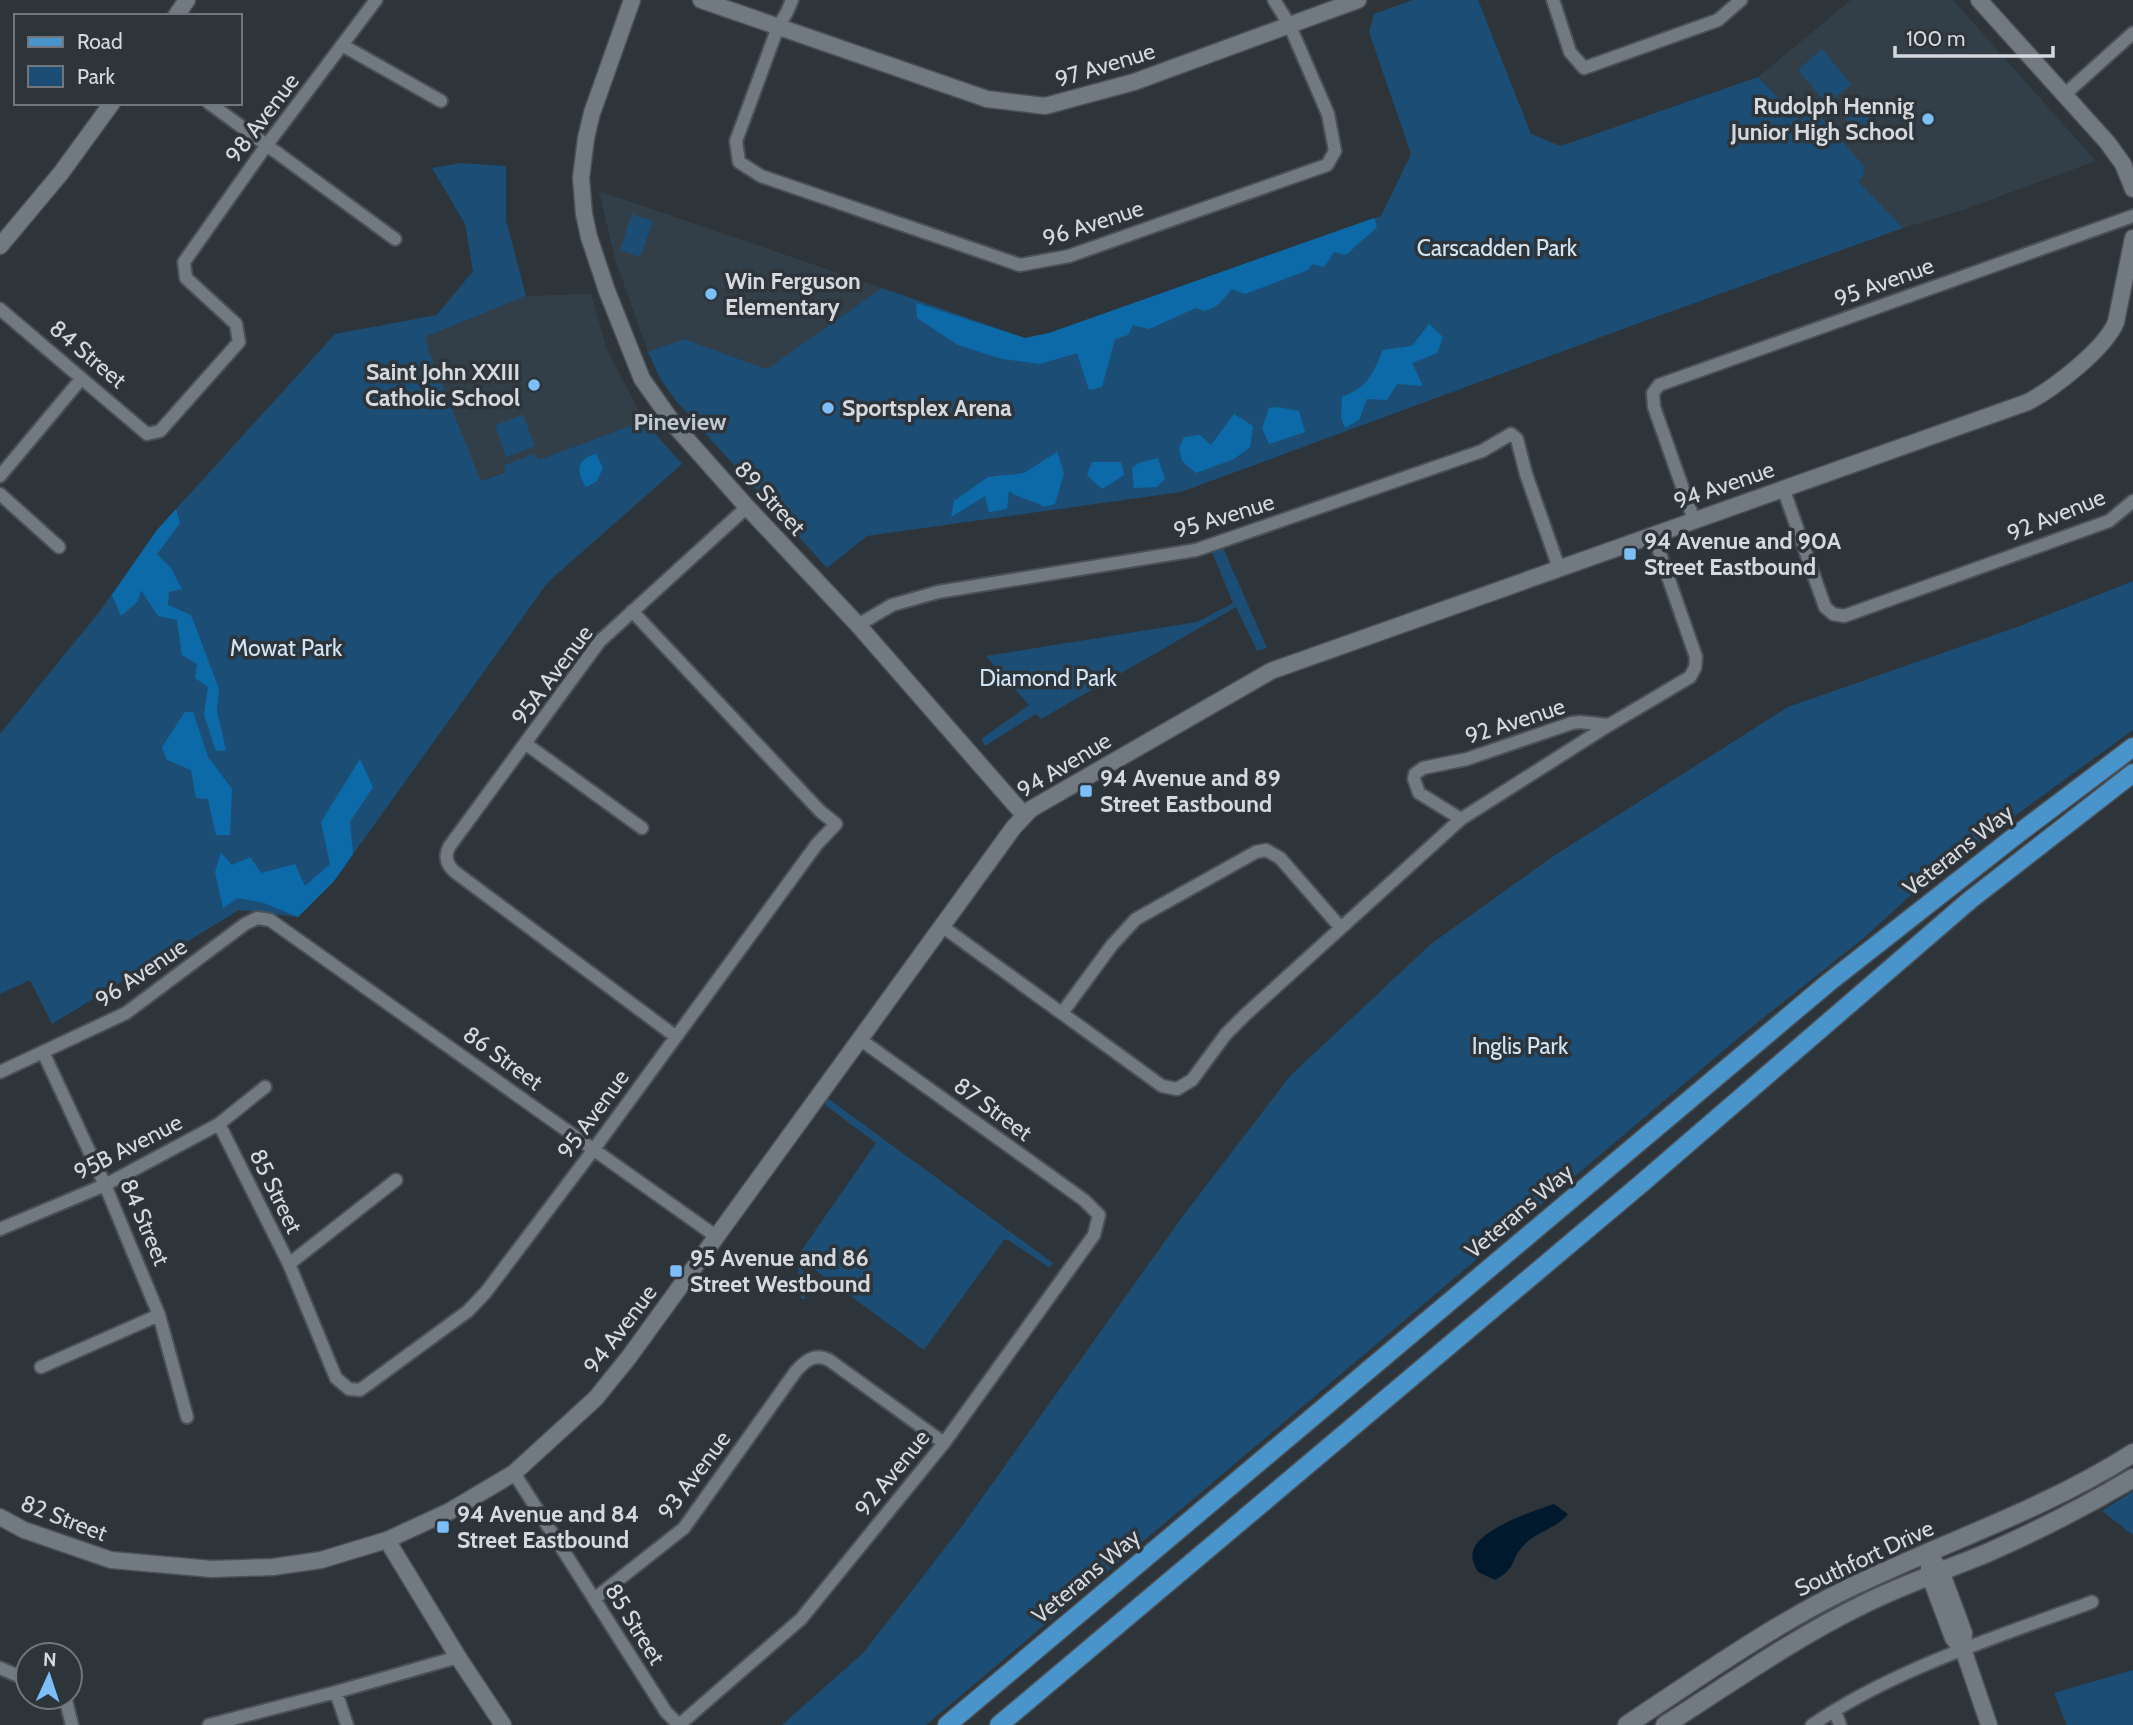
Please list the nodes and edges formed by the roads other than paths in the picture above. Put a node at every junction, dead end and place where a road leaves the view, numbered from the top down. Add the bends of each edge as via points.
1 (376, 0) edge
2 (632, 0) edge
3 (701, 0) edge
4 (792, 0) edge
5 (1274, 0) edge
6 (1359, 0) edge
7 (1553, 0) edge
8 (1741, 0) edge
9 (1979, 0) edge
10 (1289, 24) junction
11 (778, 27) junction
12 (2133, 33) edge
13 (342, 45) junction
14 (2064, 95) junction
15 (440, 101) dead end
16 (111, 105) edge
17 (212, 105) edge
18 (266, 146) junction
19 (2133, 189) edge
20 (2133, 216) edge
21 (2133, 238) edge
22 (396, 239) dead end
23 (0, 246) edge
24 (0, 309) edge
25 (81, 379) junction
26 (147, 434) joint
27 (0, 476) edge
28 (1783, 488) junction
29 (0, 494) edge
30 (2133, 501) edge
31 (747, 507) junction
32 (1694, 520) junction
33 (1653, 534) junction
34 (59, 547) dead end
35 (1559, 568) junction
36 (632, 611) junction
37 (858, 625) junction
38 (1609, 725) junction
39 (526, 744) junction
40 (2133, 747) edge
41 (2133, 773) edge
42 (1024, 815) junction
43 (1461, 818) junction
44 (642, 828) dead end
45 (262, 918) joint
46 (943, 928) junction
47 (1341, 928) junction
48 (1062, 1013) junction
49 (675, 1036) junction
50 (861, 1040) junction
51 (43, 1052) junction
52 (0, 1072) edge
53 (265, 1087) dead end
54 (219, 1124) junction
55 (594, 1149) junction
56 (396, 1180) dead end
57 (105, 1185) junction
58 (1099, 1215) joint
59 (0, 1229) edge
60 (717, 1237) junction
61 (289, 1264) junction
62 (159, 1315) junction
63 (41, 1367) dead end
64 (349, 1389) joint
65 (187, 1417) dead end
66 (944, 1443) junction
67 (2133, 1453) edge
68 (514, 1473) junction
69 (2133, 1478) edge
70 (0, 1517) edge
71 (416, 1527) junction
72 (387, 1540) junction
73 (348, 1552) junction
74 (1929, 1554) junction
75 (111, 1560) joint
76 (403, 1567) junction
77 (1935, 1573) junction
78 (594, 1599) junction
79 (2092, 1602) dead end
80 (1963, 1649) junction
81 (458, 1657) junction
82 (336, 1692) junction
83 (1835, 1711) junction
84 (209, 1725) edge
85 (347, 1725) edge
86 (503, 1725) edge
87 (679, 1725) edge
88 (947, 1725) edge
89 (999, 1725) edge
90 (1627, 1725) edge
91 (1665, 1725) edge
92 (1812, 1725) edge
93 (1840, 1725) edge
94 (1989, 1725) edge

1 - 13 street, 98 Avenue
2 - 31 street, 89 Street via 588,125 581,178 583,215 642,379 667,417
3 - 11 street, 97 Avenue
4 - 11 street
5 - 10 street
6 - 10 street, 97 Avenue
7 - 8 street via 1570,52 1584,68 1718,20
9 - 14 street
10 - 11 street, 97 Avenue via 1134,82 1045,106 987,99
10 - 11 street, 96 Avenue via 1328,114 1335,151 1327,165 1069,256 1020,265 761,176 739,162 736,141
12 - 14 street
13 - 15 street
13 - 18 street, 98 Avenue
14 - 19 street via 2115,153
16 - 23 street
17 - 18 street
18 - 22 street
18 - 26 street, 98 Avenue via 184,262 186,278 236,324 239,342 160,431
20 - 32 street, 95 Avenue via 1664,382 1653,393 1654,407
21 - 28 street, 94 Avenue via 2114,328 2053,387 2014,408
24 - 25 street, 84 Street
25 - 26 street, 84 Street
25 - 27 street
28 - 30 street, 92 Avenue via 1822,601 1833,614 1849,615 2109,521
28 - 32 street, 94 Avenue
29 - 34 street
31 - 36 street, 95A Avenue
31 - 37 street, 89 Street
32 - 33 street, 94 Avenue
33 - 35 street, 94 Avenue
33 - 38 street via 1696,657 1695,668 1685,681
35 - 37 street, 95 Avenue via 1517,439 1508,435 1482,451 1196,550 938,592 892,605
35 - 42 street, 94 Avenue via 1260,676
36 - 39 street, 95A Avenue via 600,641
36 - 49 street, 95 Avenue via 836,824
37 - 42 street, 89 Street
38 - 43 street, 92 Avenue
38 - 43 street, 92 Avenue via 1572,723 1467,759 1419,770 1414,784 1419,793
39 - 44 street
39 - 49 street, 95A Avenue via 449,847 446,860 455,872
40 - 88 main road, Veterans Way via 1828,983
41 - 89 main road, Veterans Way via 1970,900
42 - 46 street, 94 Avenue
43 - 47 street, 92 Avenue
45 - 51 street, 96 Avenue via 245,924 125,1013
45 - 55 street, 86 Street via 277,923
46 - 48 street
46 - 50 street, 94 Avenue
47 - 48 street, 92 Avenue via 1245,1015 1192,1080 1177,1089 1162,1086
47 - 48 street via 1280,858 1266,850 1251,853 1136,919
49 - 55 street, 95 Avenue
50 - 58 street, 87 Street
50 - 60 street, 94 Avenue
51 - 52 street, 96 Avenue
51 - 57 street, 84 Street
53 - 54 street, 95B Avenue
54 - 57 street, 95B Avenue
54 - 61 street, 85 Street
55 - 60 street, 86 Street
55 - 64 street, 95 Avenue via 468,1311 360,1390
56 - 61 street
57 - 59 street, 95B Avenue
57 - 62 street, 84 Street
58 - 66 street, 92 Avenue via 1094,1235
60 - 68 street, 94 Avenue via 596,1398
61 - 64 street, 85 Street via 337,1378
62 - 63 street
62 - 65 street, 84 Street
66 - 78 street, 93 Avenue via 829,1360 820,1356 808,1360 684,1528
66 - 87 street, 92 Avenue via 802,1619
67 - 74 main road, Southfort Drive via 2094,1478
68 - 71 street, 94 Avenue
68 - 78 street, 85 Street
69 - 77 main road, Southfort Drive via 2054,1521
70 - 75 street, 82 Street
71 - 72 street, 94 Avenue
71 - 76 street via 406,1541
72 - 73 street, 94 Avenue
72 - 76 street
73 - 75 street, 94 Avenue via 273,1567 212,1569
73 - 76 street via 381,1556
74 - 77 street
74 - 90 main road, Southfort Drive via 1849,1588 1791,1620
76 - 81 street
77 - 80 street via 1953,1638
77 - 91 main road, Southfort Drive via 1807,1634
78 - 87 street, 85 Street via 666,1712
79 - 80 street
80 - 83 street
80 - 94 street
81 - 82 street
81 - 86 street
82 - 84 street
82 - 85 street
83 - 92 street
83 - 93 street

